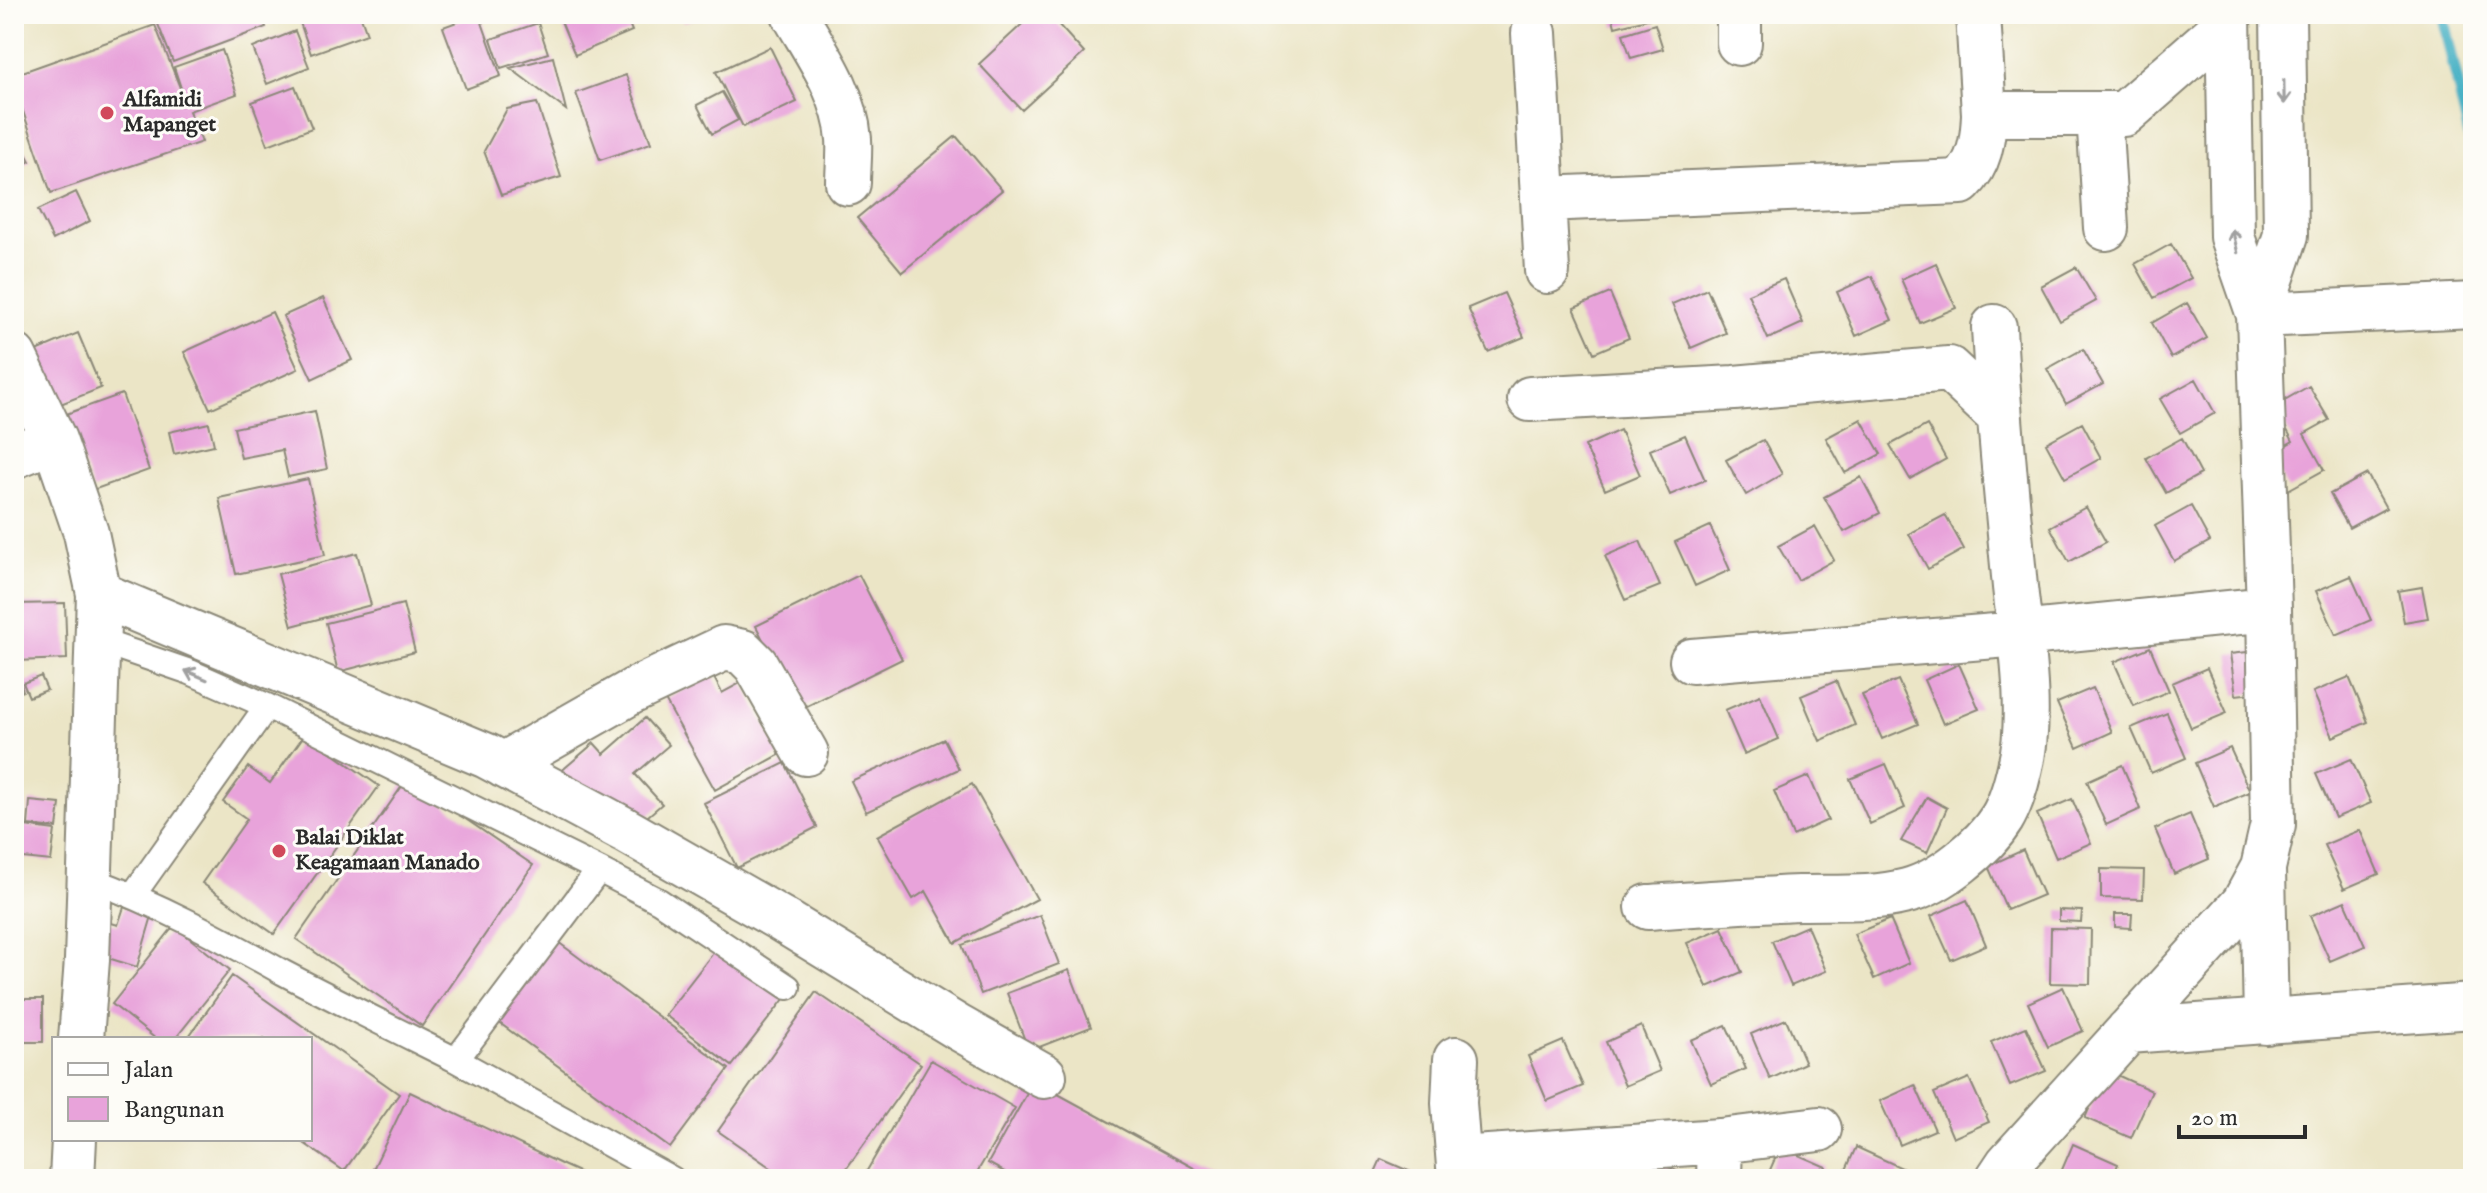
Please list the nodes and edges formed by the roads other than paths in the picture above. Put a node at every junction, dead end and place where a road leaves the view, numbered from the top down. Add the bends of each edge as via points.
1 (794, 14) edge
2 (1978, 14) edge
3 (2283, 14) edge
4 (2228, 19) edge
5 (1534, 33) dead end
6 (1984, 114) junction
7 (2099, 114) junction
8 (848, 183) dead end
9 (1543, 199) junction
10 (2106, 228) dead end
11 (1547, 271) dead end
12 (2473, 305) edge
13 (2259, 315) junction
14 (1994, 327) dead end
15 (14, 356) edge
16 (1530, 399) dead end
17 (1998, 415) junction
18 (54, 440) junction
19 (14, 456) edge
20 (99, 594) junction
21 (2269, 609) junction
22 (2020, 634) junction
23 (97, 640) junction
24 (1692, 661) dead end
25 (267, 706) junction
26 (806, 753) dead end
27 (503, 765) junction
28 (2263, 868) junction
29 (599, 870) junction
30 (90, 879) junction
31 (133, 895) junction
32 (1648, 907) dead end
33 (788, 987) dead end
34 (2463, 1007) edge
35 (2266, 1022) junction
36 (2128, 1031) junction
37 (81, 1037) edge
38 (1456, 1059) dead end
39 (456, 1060) junction
40 (1044, 1076) dead end
41 (1819, 1129) dead end
42 (74, 1141) edge
43 (1720, 1160) edge
44 (1460, 1169) edge
45 (72, 1179) edge
46 (672, 1179) edge
47 (1998, 1179) edge

1 - 8 street via 836,86 844,111
2 - 6 street
3 -> 13 street via 2286,235
4 - 7 street via 2124,114
13 -> 4 street via 2232,237
5 - 9 street
6 - 7 street
6 - 9 street via 1979,155 1961,182
7 - 10 street
9 - 11 street
12 - 13 street
13 - 21 street
14 - 17 street
15 - 18 street
16 - 17 street via 1949,369
17 - 22 street
18 - 19 street
18 - 20 street via 86,533
20 - 23 street
20 - 27 street
21 - 22 street
21 - 28 street via 2273,824
22 - 24 street
22 - 32 street via 2027,733 2012,796 1985,839 1938,879 1909,891 1866,898
25 -> 23 lane
23 - 30 street
25 - 29 lane
25 - 31 lane
26 - 27 street via 756,665 743,652 724,648 633,691
27 - 40 street via 766,910
28 - 35 street
28 - 36 street via 2244,903
29 - 33 lane via 659,901
29 - 39 lane
30 - 31 lane
30 - 37 street
31 - 39 lane
34 - 35 street
35 - 36 street
36 - 47 street
38 - 44 street
39 - 46 lane
41 - 43 street
42 - 45 street
43 - 44 street

